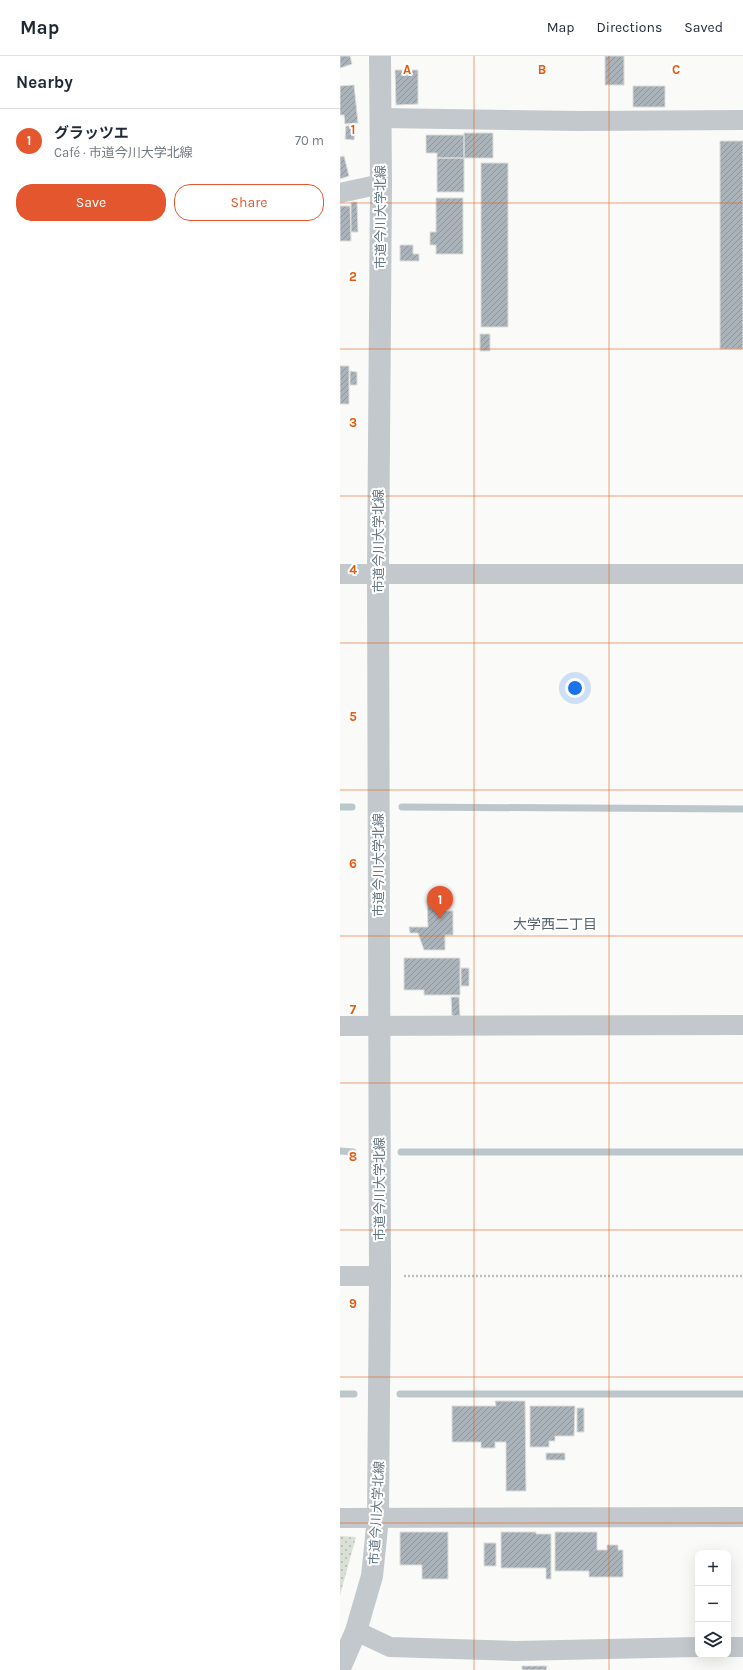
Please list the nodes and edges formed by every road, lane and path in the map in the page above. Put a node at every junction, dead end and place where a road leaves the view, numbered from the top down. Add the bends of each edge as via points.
1 (380, 56) edge
2 (381, 118) junction
3 (743, 120) edge
4 (381, 184) junction
5 (340, 193) edge
6 (340, 574) edge
7 (378, 574) junction
8 (743, 574) edge
9 (743, 1025) edge
10 (340, 1026) edge
11 (378, 1026) junction
12 (340, 1276) edge
13 (380, 1276) junction
14 (743, 1276) edge
15 (743, 1517) edge
16 (340, 1518) edge
17 (378, 1518) junction
18 (356, 1631) junction
19 (743, 1646) edge
20 (695, 1647) edge
21 (731, 1647) edge
22 (342, 1661) edge

1 - 2 street, 市道今川大学北線
2 - 3 street
2 - 4 street, 市道今川大学北線
4 - 5 street
4 - 7 street, 市道今川大学北線
6 - 7 street
7 - 8 street
7 - 11 street, 市道今川大学北線
9 - 11 street
10 - 11 street
11 - 13 street, 市道今川大学北線
12 - 13 street
13 - 14 path
13 - 17 street, 市道今川大学北線
15 - 17 street
16 - 17 street
17 - 18 street, 市道今川大学北線 via 372,1576
18 - 20 street via 390,1646 516,1651
18 - 22 street, 市道今川大学北線
19 - 21 street

